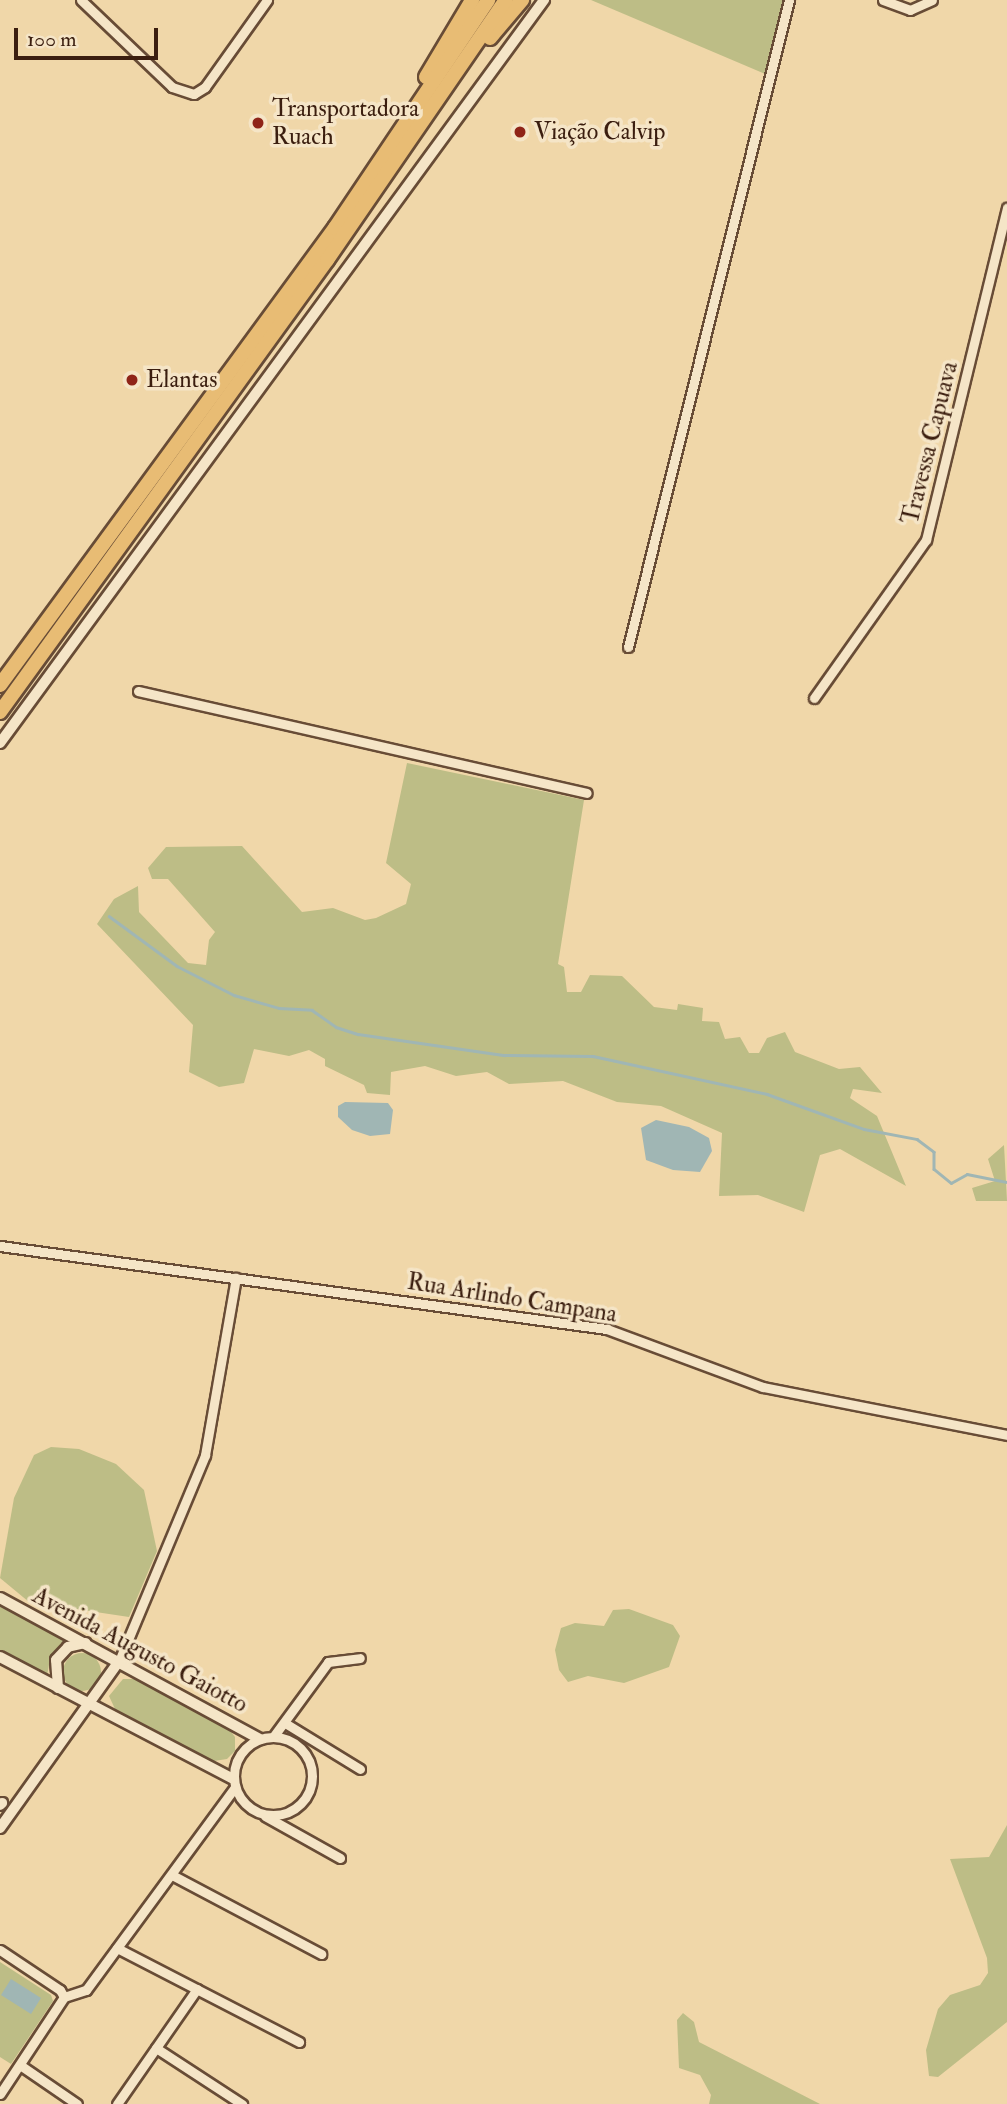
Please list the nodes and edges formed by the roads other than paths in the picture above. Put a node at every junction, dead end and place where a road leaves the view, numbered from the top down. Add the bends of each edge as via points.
1 (81, 0) edge
2 (267, 0) edge
3 (472, 0) edge
4 (488, 0) edge
5 (506, 0) edge
6 (522, 0) edge
7 (544, 0) edge
8 (789, 0) edge
9 (883, 0) edge
10 (932, 0) edge
11 (448, 86) junction
12 (388, 148) junction
13 (1007, 208) edge
14 (628, 647) dead end
15 (0, 685) edge
16 (138, 691) dead end
17 (814, 698) dead end
18 (0, 712) edge
19 (0, 743) edge
20 (587, 793) dead end
21 (0, 1246) edge
22 (236, 1278) junction
23 (1007, 1435) edge
24 (0, 1598) edge
25 (86, 1643) junction
26 (0, 1657) edge
27 (360, 1658) dead end
28 (119, 1661) junction
29 (58, 1688) junction
30 (90, 1704) junction
31 (285, 1723) junction
32 (273, 1737) junction
33 (260, 1739) junction
34 (360, 1769) dead end
35 (234, 1783) junction
36 (1, 1803) edge
37 (13, 1811) junction
38 (261, 1813) junction
39 (0, 1828) edge
40 (340, 1858) dead end
41 (172, 1875) junction
42 (117, 1948) junction
43 (0, 1950) edge
44 (321, 1954) dead end
45 (197, 1990) junction
46 (64, 1997) junction
47 (299, 2042) dead end
48 (156, 2048) junction
49 (20, 2065) junction
50 (0, 2094) edge
51 (76, 2104) edge
52 (117, 2104) edge
53 (242, 2104) edge

1 - 2 street via 172,87 194,94 205,87
3 - 12 highway
4 - 12 highway
5 - 11 highway
6 - 11 highway
7 - 19 street
8 - 14 street
9 - 10 street via 910,10
11 - 18 highway
12 - 15 highway via 335,228
13 - 17 street, Travessa Capuava via 926,540
16 - 20 street
21 - 22 street, Rua Arlindo Campana
22 - 23 street, Rua Arlindo Campana via 616,1331 763,1387
22 - 28 street via 205,1455
24 - 25 street, Avenida Augusto Gaiotto
25 - 28 street, Avenida Augusto Gaiotto
25 - 29 street via 68,1647 55,1660
26 - 29 street
27 - 31 street via 328,1662
28 - 30 street
28 - 33 street, Avenida Augusto Gaiotto
29 - 30 street
30 - 35 street
30 - 37 street
31 - 32 street
31 - 34 street
32 - 33 street
32 - 38 street via 298,1745 313,1780 302,1803 291,1811
33 - 35 street via 240,1755
35 - 38 street via 243,1803
35 - 41 street
36 - 37 street
37 - 39 street
38 - 40 street
41 - 42 street
41 - 44 street
42 - 45 street
42 - 46 street via 86,1990
43 - 46 street
45 - 47 street
45 - 48 street
46 - 49 street
48 - 52 street
48 - 53 street
49 - 50 street
49 - 51 street

